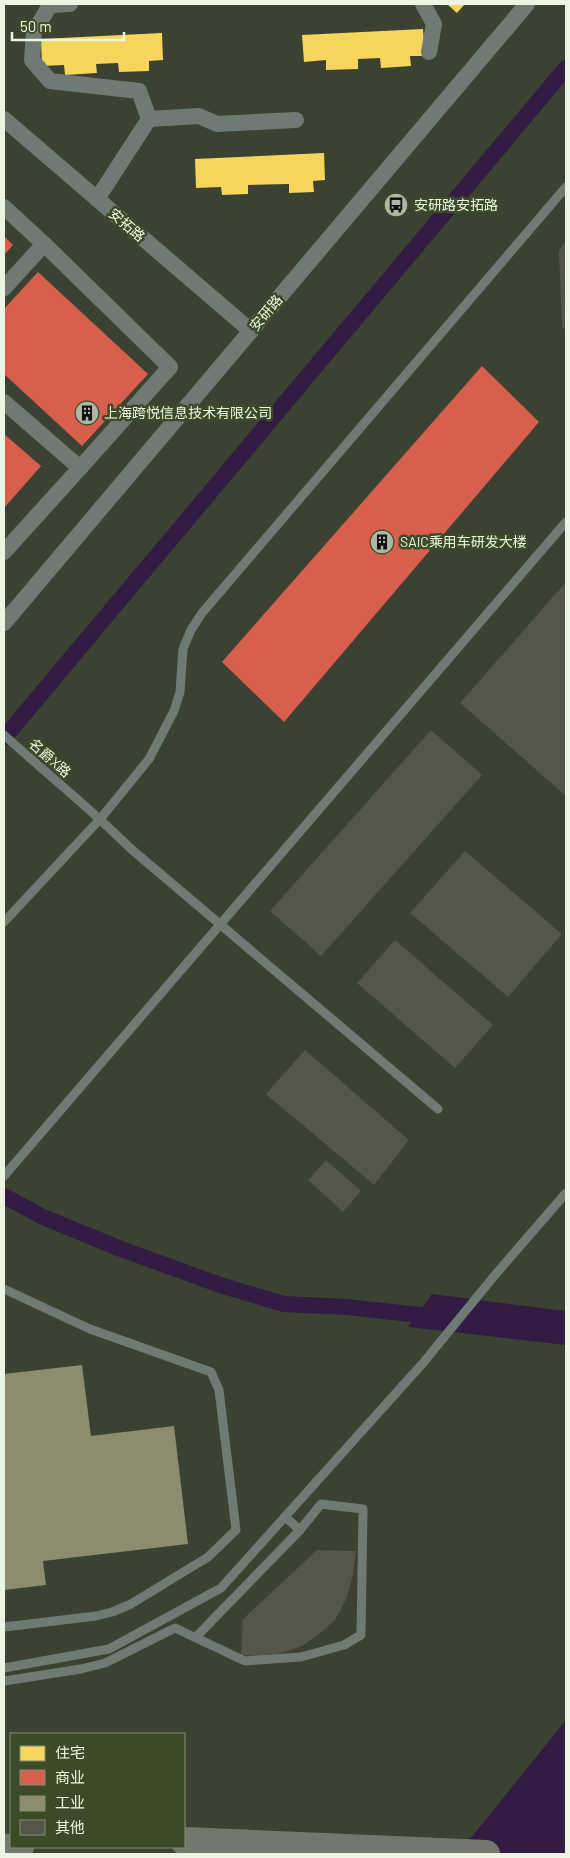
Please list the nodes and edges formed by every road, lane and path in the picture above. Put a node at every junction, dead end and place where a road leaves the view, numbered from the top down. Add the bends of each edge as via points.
1 (70, 4) edge
2 (423, 4) edge
3 (527, 4) edge
4 (429, 52) dead end
5 (4, 119) edge
6 (149, 119) junction
7 (296, 120) dead end
8 (566, 187) edge
9 (96, 199) junction
10 (4, 207) edge
11 (44, 244) junction
12 (4, 288) edge
13 (251, 331) junction
14 (4, 402) edge
15 (80, 468) junction
16 (566, 522) edge
17 (4, 552) edge
18 (4, 623) edge
19 (4, 735) edge
20 (101, 818) junction
21 (4, 922) edge
22 (220, 924) junction
23 (438, 1109) dead end
24 (4, 1176) edge
25 (566, 1193) edge
26 (4, 1289) edge
27 (285, 1517) junction
28 (300, 1530) junction
29 (213, 1592) junction
30 (230, 1602) junction
31 (4, 1627) edge
32 (196, 1637) junction
33 (4, 1668) edge
34 (4, 1681) edge
35 (185, 1841) edge
36 (486, 1854) edge

1 - 6 street via 50,5 34,32 32,60 50,81 139,91
2 - 4 street via 434,24
3 - 13 street, 安研路
5 - 9 street, 安拓路
6 - 7 street via 200,116 217,124
6 - 9 street
8 - 20 lane via 202,613 184,649 180,692 163,734 149,759
9 - 13 street, 安拓路
10 - 11 street
11 - 12 street
11 - 15 street via 170,367
13 - 18 street, 安研路
14 - 15 street
15 - 17 street
16 - 22 lane
19 - 20 lane, 名爵X路
20 - 21 lane
20 - 22 lane, 名爵X路 via 130,848
22 - 23 lane, 名爵X路
22 - 24 lane
25 - 27 lane via 423,1363
26 - 31 lane via 90,1329 211,1372 219,1390 236,1530 208,1557 131,1604 112,1612
27 - 28 lane
27 - 29 lane
28 - 30 lane
28 - 32 lane via 321,1504 363,1509 361,1635 344,1645 301,1656 245,1661
29 - 30 lane
29 - 33 lane via 109,1649
30 - 32 lane
32 - 34 lane via 176,1628 105,1663
35 - 36 highway

